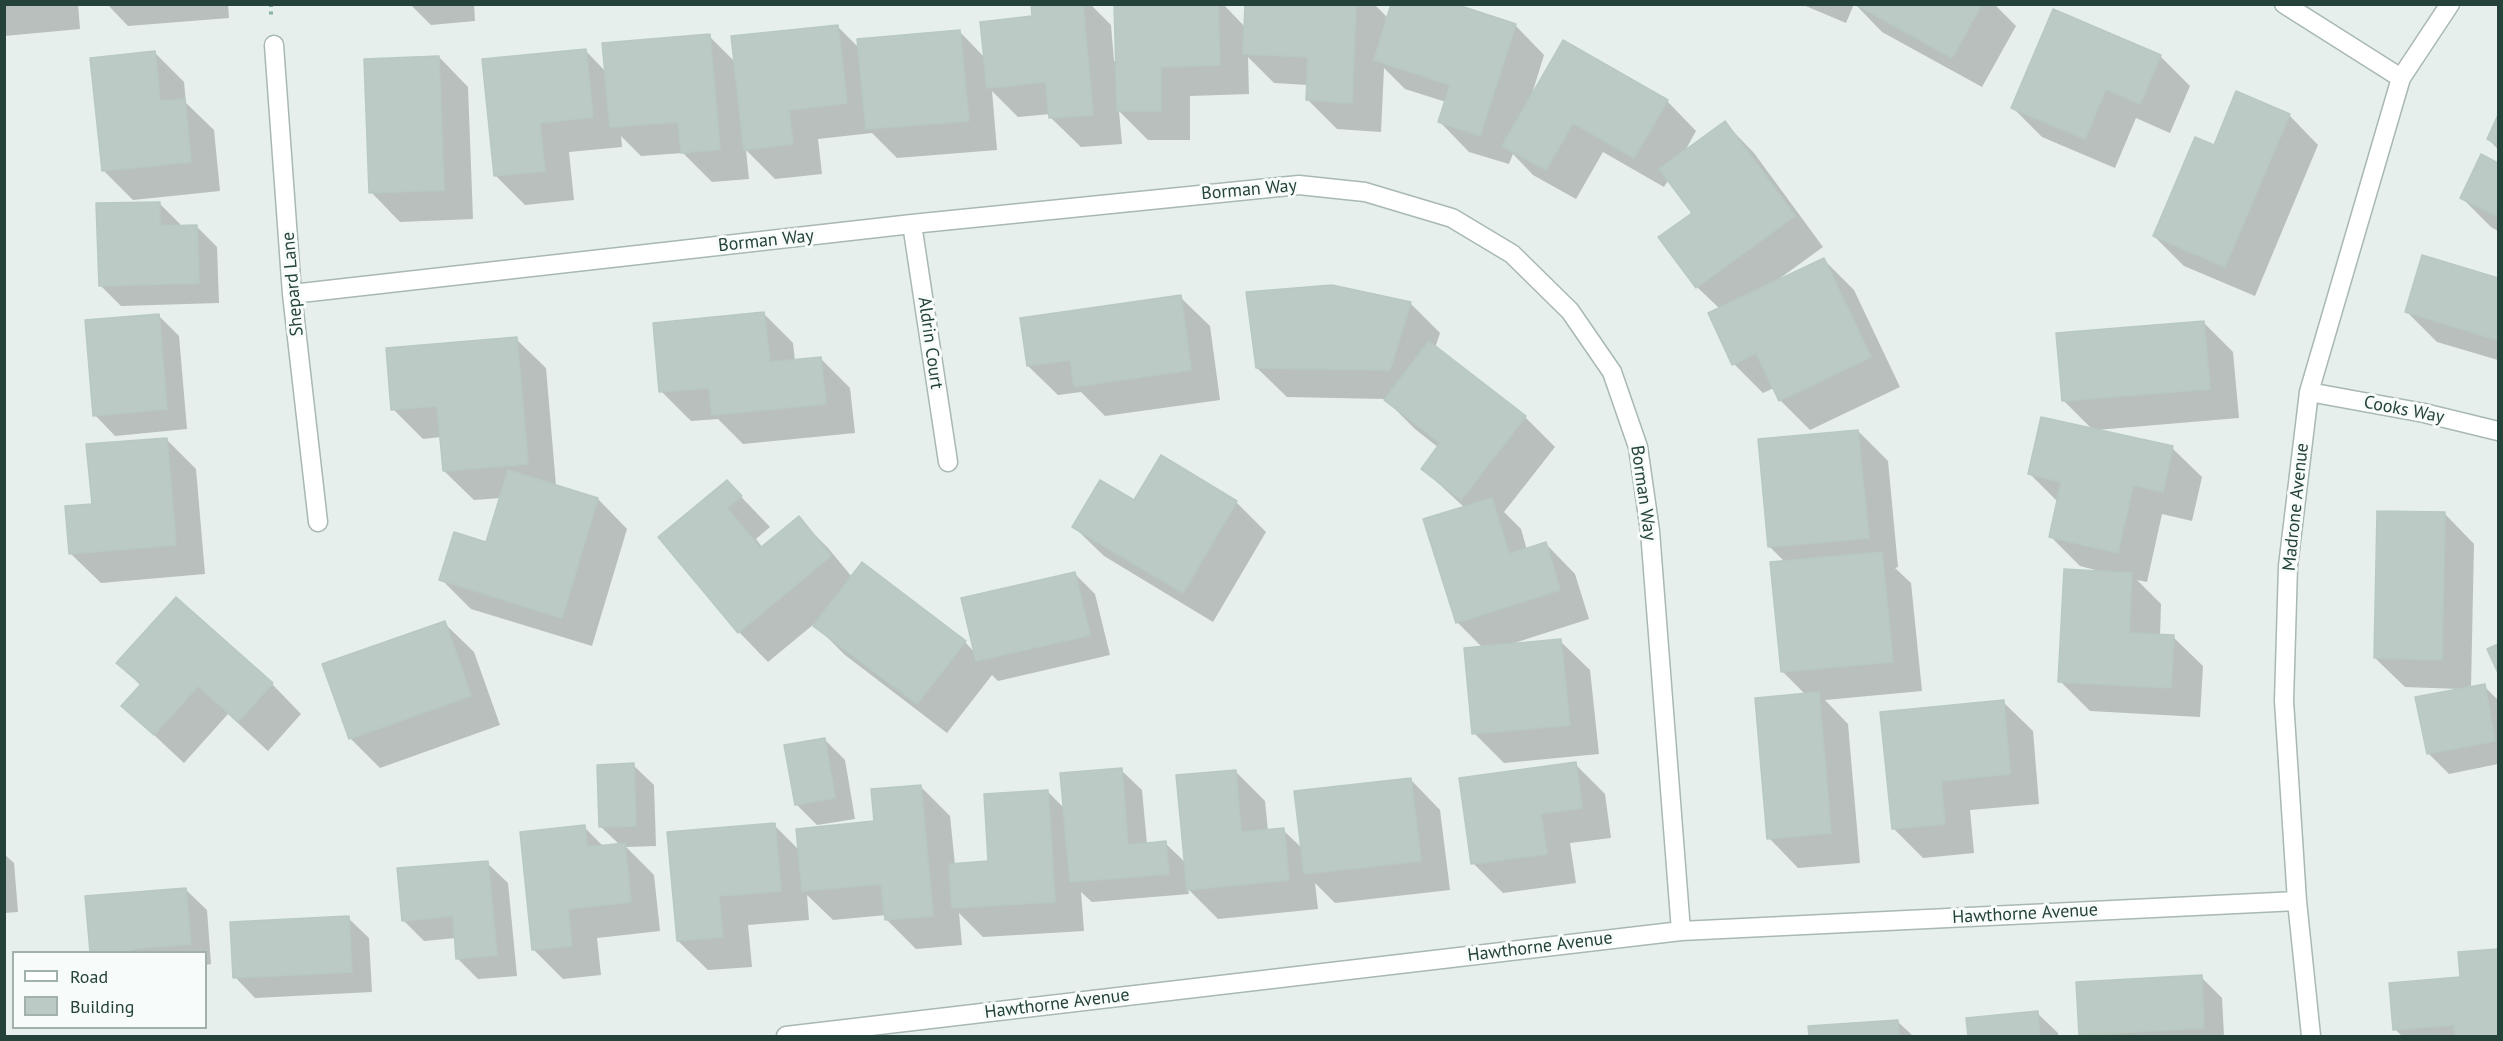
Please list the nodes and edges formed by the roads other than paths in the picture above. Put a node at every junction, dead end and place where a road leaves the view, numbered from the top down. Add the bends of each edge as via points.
1 (2284, 4) edge
2 (2450, 4) edge
3 (274, 45) dead end
4 (2401, 78) junction
5 (912, 224) junction
6 (292, 294) junction
7 (2308, 392) junction
8 (2499, 431) edge
9 (948, 462) dead end
10 (318, 522) dead end
11 (2297, 901) junction
12 (1681, 931) junction
13 (873, 1031) edge
14 (786, 1036) edge
15 (2311, 1036) edge

1 - 4 street
2 - 4 street, Madrone Avenue
3 - 6 street, Shepard Lane
4 - 7 street, Madrone Avenue
5 - 6 street, Borman Way
5 - 9 street, Aldrin Court
5 - 12 street, Borman Way via 1299,185 1365,192 1452,218 1512,254 1570,311 1612,372 1638,447 1650,531
6 - 10 street, Shepard Lane
7 - 8 street, Cooks Way
7 - 11 street, Madrone Avenue via 2288,566 2284,701
11 - 12 street, Hawthorne Avenue
11 - 15 street, Madrone Avenue
12 - 13 street, Hawthorne Avenue
13 - 14 street, Hawthorne Avenue

